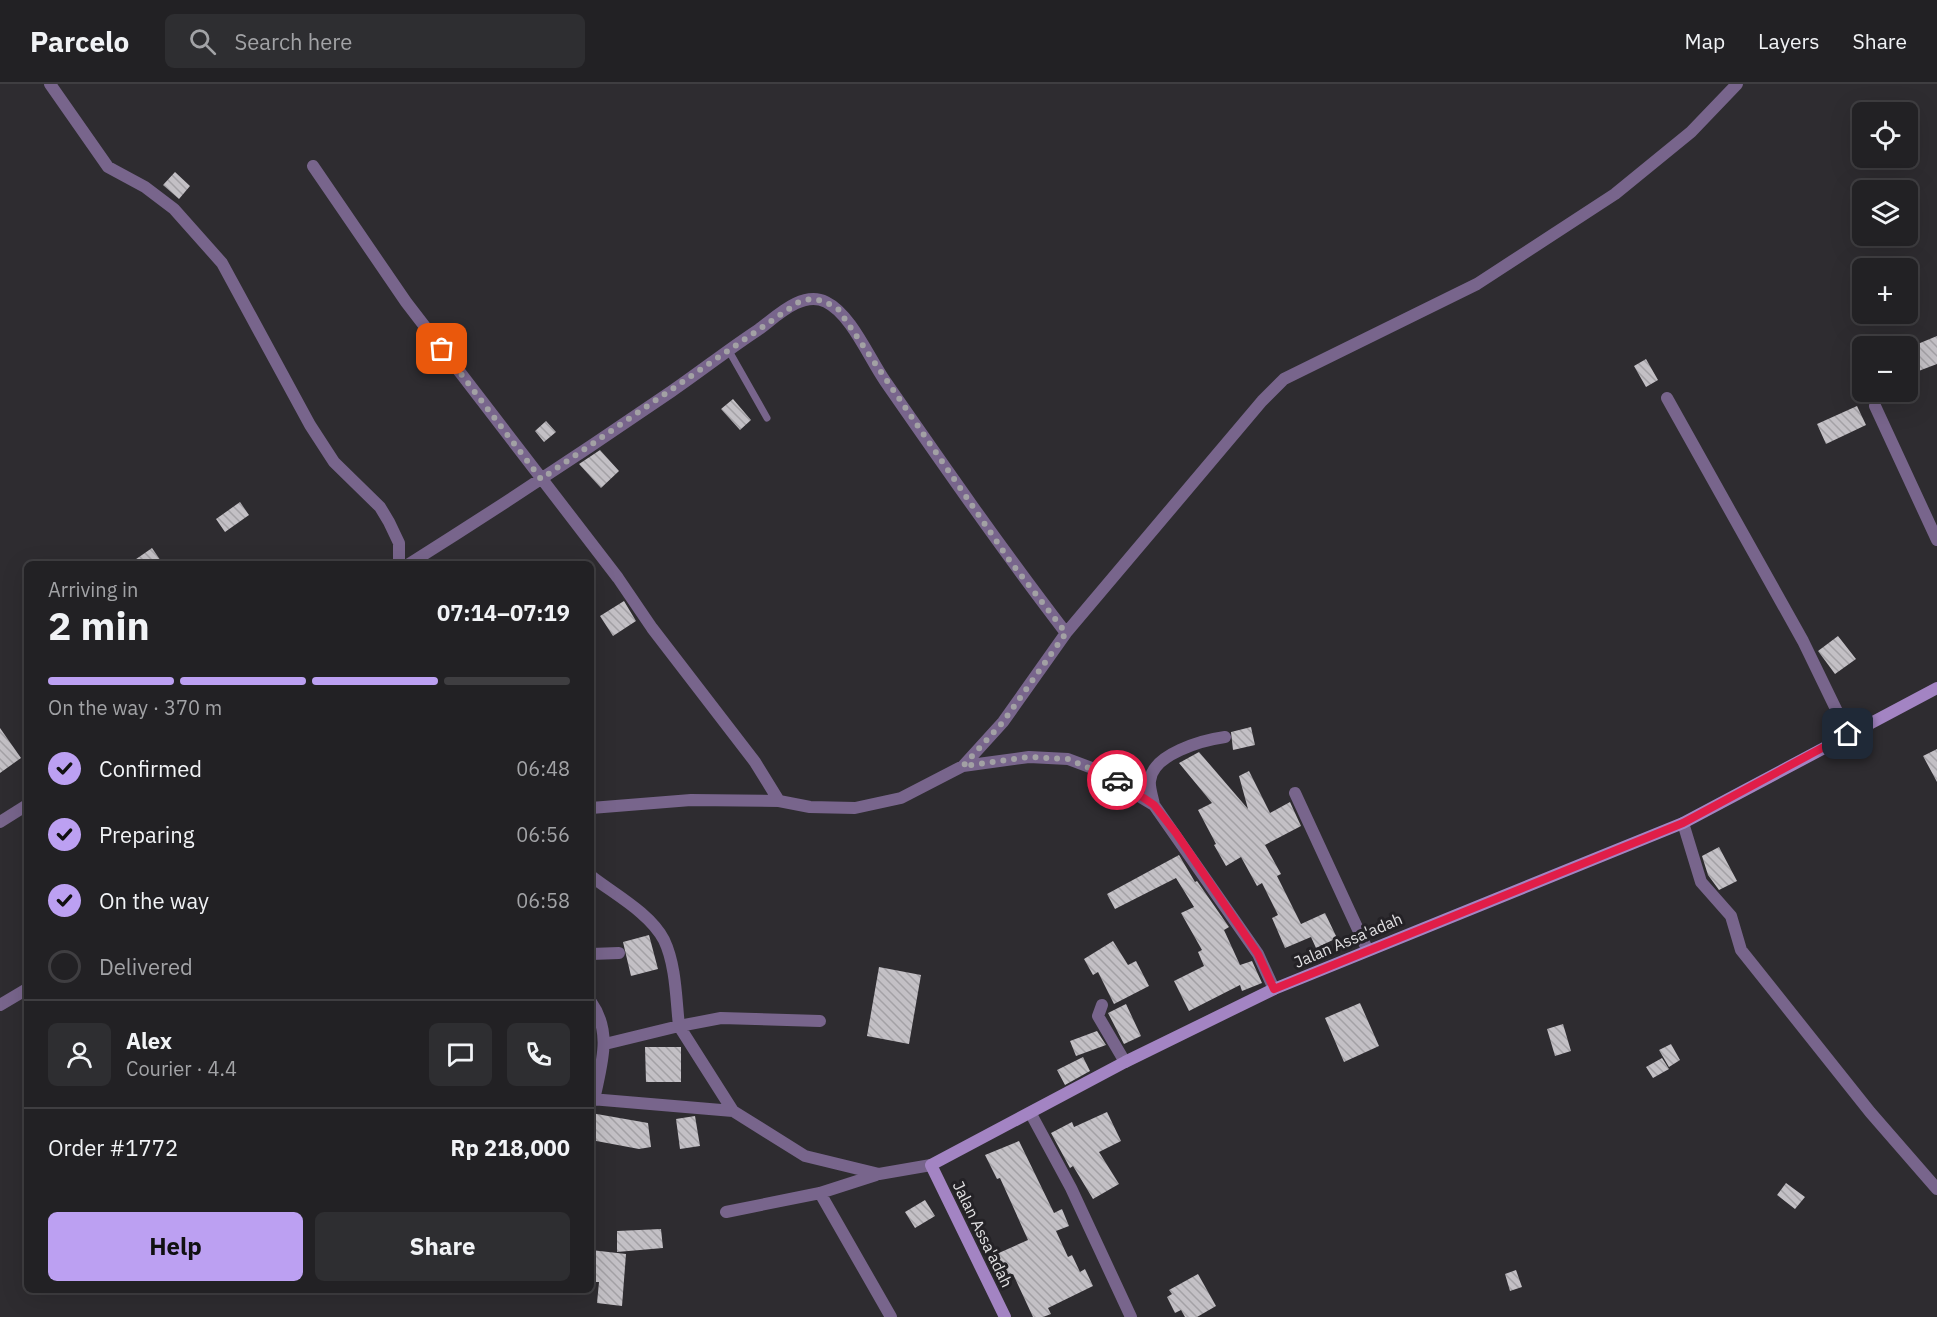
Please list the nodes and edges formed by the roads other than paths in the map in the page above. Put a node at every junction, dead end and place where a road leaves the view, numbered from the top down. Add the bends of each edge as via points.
1 (50, 84) edge
2 (1737, 84) edge
3 (313, 166) dead end
4 (729, 351) junction
5 (1667, 398) dead end
6 (1875, 405) dead end
7 (767, 418) dead end
8 (541, 479) junction
9 (1937, 540) edge
10 (399, 561) edge
11 (414, 561) edge
12 (1066, 633) junction
13 (1937, 688) edge
14 (1848, 734) junction
15 (1224, 737) dead end
16 (963, 766) junction
17 (1295, 793) dead end
18 (779, 801) junction
19 (1154, 805) junction
20 (24, 807) edge
21 (594, 808) edge
22 (0, 822) edge
23 (1683, 823) junction
24 (594, 878) edge
25 (1367, 949) junction
26 (620, 953) dead end
27 (594, 954) edge
28 (1274, 989) junction
29 (24, 991) edge
30 (0, 1005) edge
31 (1102, 1005) dead end
32 (594, 1006) edge
33 (820, 1020) dead end
34 (679, 1026) junction
35 (605, 1044) junction
36 (1125, 1062) junction
37 (594, 1094) edge
38 (594, 1099) edge
39 (733, 1111) junction
40 (1031, 1114) junction
41 (931, 1165) junction
42 (879, 1174) junction
43 (1937, 1189) edge
44 (820, 1193) junction
45 (726, 1212) dead end
46 (891, 1317) edge
47 (1005, 1317) edge
48 (1131, 1317) edge

1 - 10 street via 100,156 115,171 174,209 222,263 310,425 334,462 380,507 389,522 399,543
2 - 12 street via 1691,132 1615,194 1477,284 1284,379
3 - 8 street via 390,280
4 - 7 lane
4 - 8 street
4 - 12 street via 809,298 824,300 838,309 1010,561
5 - 14 street via 1803,641
6 - 9 street
8 - 11 street
8 - 18 street via 755,762
12 - 16 street via 1003,722
13 - 14 street, Jalan Assa'adah
14 - 23 street, Jalan Assa'adah
15 - 19 street via 1201,740 1156,766 1150,781
16 - 18 street via 901,798 855,808 810,807
16 - 19 street via 1029,757 1068,759 1120,782
17 - 25 street
18 - 21 street via 691,800
19 - 28 street via 1258,954
20 - 22 street
23 - 25 street, Jalan Assa'adah
23 - 43 street via 1701,882 1731,916 1741,950
24 - 34 street via 644,916 664,940 672,967
25 - 28 street, Jalan Assa'adah
26 - 27 street
28 - 36 street, Jalan Assa'adah
29 - 30 street
31 - 36 street via 1098,1016
32 - 35 street via 602,1018
33 - 34 street via 721,1018
34 - 35 street
34 - 39 street
35 - 37 street
36 - 40 street, Jalan Assa'adah
38 - 39 street
39 - 42 street via 805,1156
40 - 41 street, Jalan Assa'adah
40 - 48 street via 1071,1188
41 - 42 street
41 - 47 street, Jalan Assa'adah
42 - 44 street
44 - 45 street
44 - 46 street

